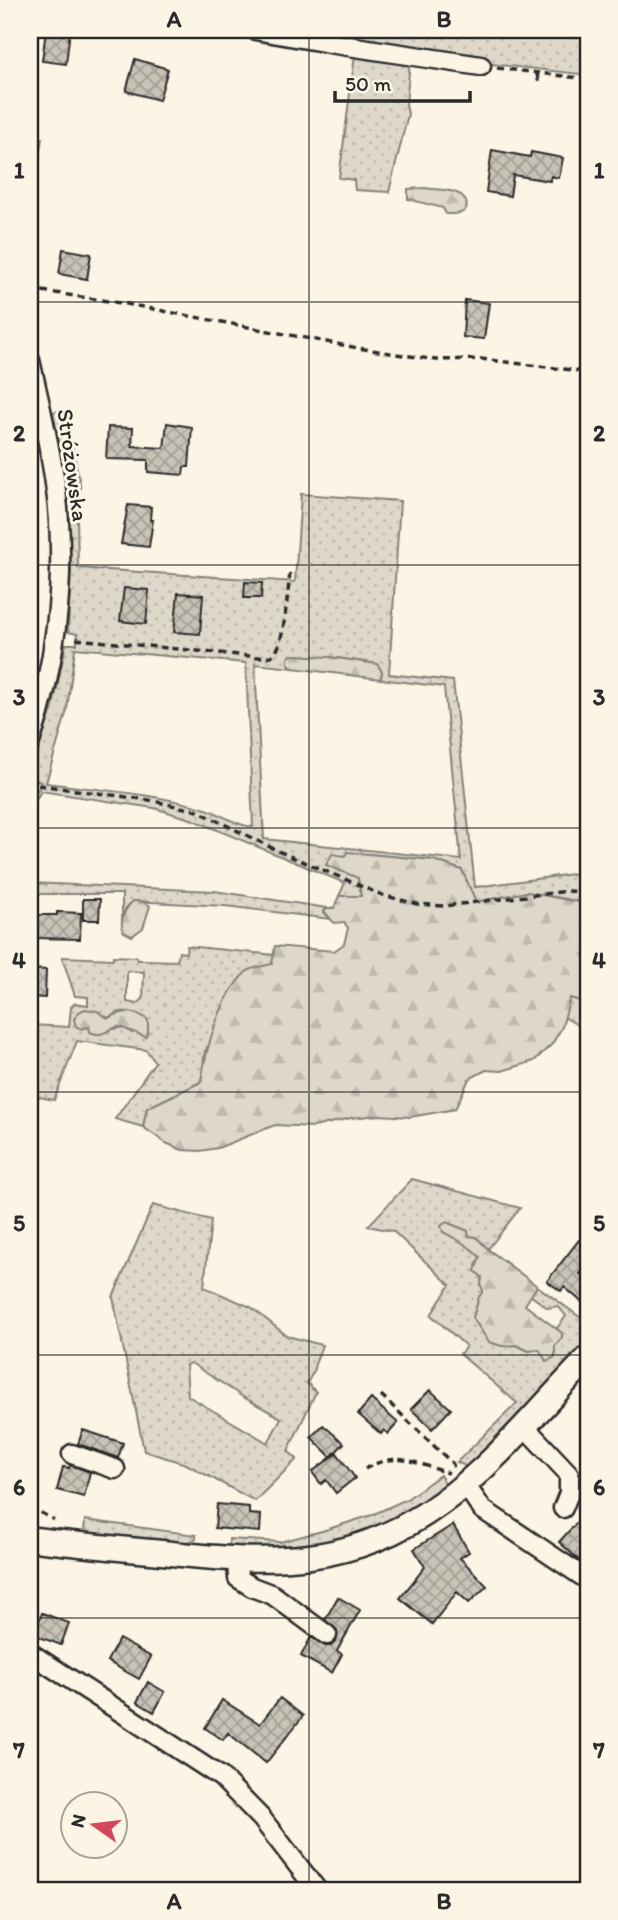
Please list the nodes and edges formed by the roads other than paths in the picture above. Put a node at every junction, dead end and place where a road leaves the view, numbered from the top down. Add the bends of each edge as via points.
1 (255, 30) edge
2 (481, 66) road end
3 (30, 360) edge
4 (30, 742) edge
5 (588, 1358) edge
6 (523, 1425) junction
7 (72, 1454) dead end
8 (115, 1469) dead end
9 (465, 1484) junction
10 (563, 1508) dead end
11 (30, 1539) edge
12 (237, 1560) junction
13 (588, 1580) edge
14 (327, 1635) dead end
15 (30, 1653) edge
16 (317, 1890) edge

1 - 2 street
3 - 4 street, Stróżowska via 55,482 59,576 49,669
5 - 6 main road
6 - 9 main road
6 - 10 street via 569,1474
7 - 8 street
9 - 12 main road via 412,1523 354,1548 309,1558
9 - 13 street via 482,1509
11 - 12 main road
12 - 14 street via 239,1578 273,1595
15 - 16 street via 220,1777 262,1819

